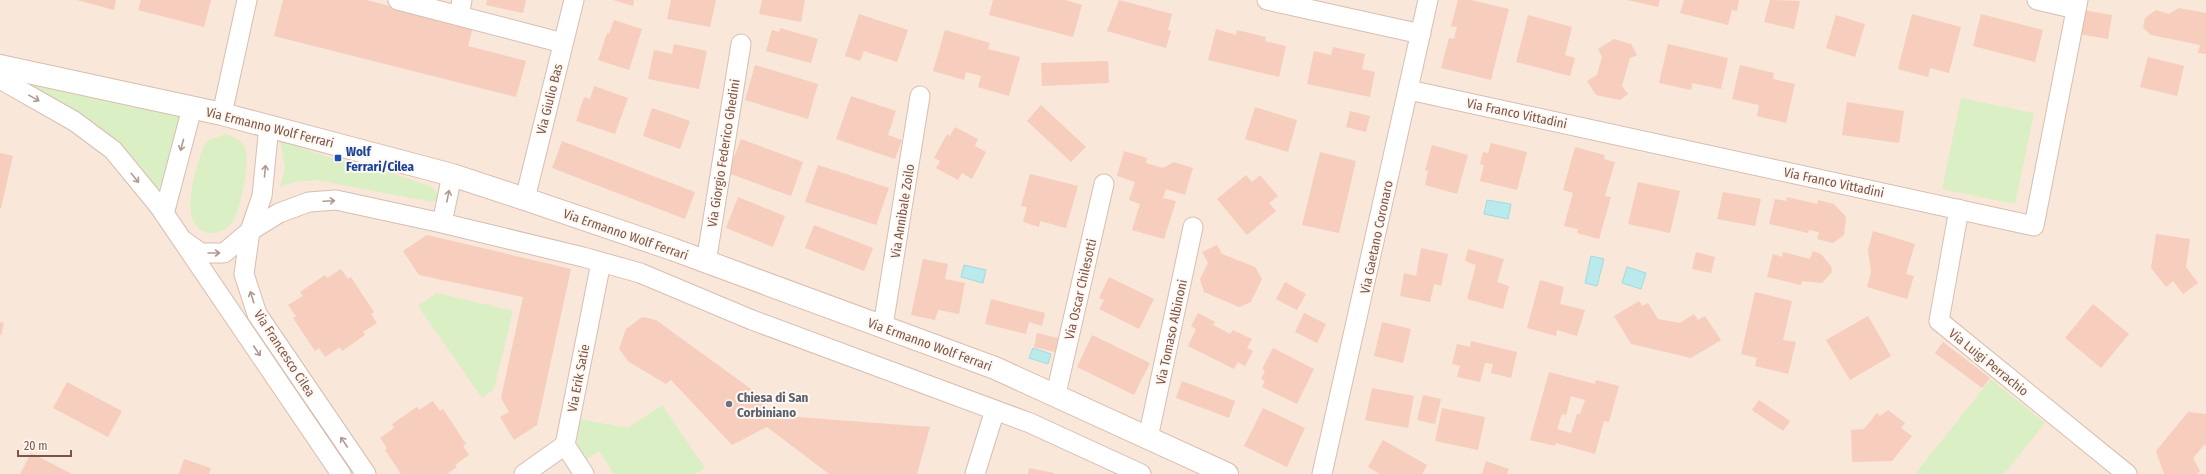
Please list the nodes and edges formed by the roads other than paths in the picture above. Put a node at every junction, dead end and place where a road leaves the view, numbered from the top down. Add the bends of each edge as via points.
1 (247, 0) edge
2 (398, 0) edge
3 (574, 0) edge
4 (1267, 0) edge
5 (1428, 0) edge
6 (2038, 0) edge
7 (2077, 4) edge
8 (460, 8) edge
9 (1421, 34) junction
10 (563, 43) junction
11 (741, 44) dead end
12 (0, 66) edge
13 (0, 80) edge
14 (1409, 90) junction
15 (920, 96) dead end
16 (192, 108) junction
17 (222, 114) junction
18 (269, 126) junction
19 (452, 175) junction
20 (1104, 184) dead end
21 (525, 199) junction
22 (1959, 209) junction
23 (164, 214) junction
24 (442, 223) junction
25 (1193, 227) dead end
26 (250, 231) junction
27 (180, 237) junction
28 (601, 262) junction
29 (706, 262) junction
30 (883, 326) junction
31 (1056, 394) junction
32 (995, 410) junction
33 (1148, 438) junction
34 (565, 445) junction
35 (341, 474) edge
36 (366, 474) edge
37 (524, 474) edge
38 (584, 474) edge
39 (975, 474) edge
40 (1141, 474) edge
41 (1227, 474) edge
42 (1322, 474) edge
43 (2127, 474) edge

1 - 17 street
2 - 8 street
3 - 10 street, Via Giulio Bas
4 - 9 street
5 - 9 street, Via Gaetano Coronaro
6 - 7 street
7 - 22 street, Via Franco Vittadini via 2034,226
8 - 10 street
9 - 14 street, Via Gaetano Coronaro
10 - 21 street, Via Giulio Bas
11 - 29 street, Via Giorgio Federico Ghedini
12 - 16 street, Via Ermanno Wolf Ferrari
13 -> 23 street, Via Francesco Cilea via 74,122 113,150
14 - 22 street, Via Franco Vittadini
14 - 42 street, Via Gaetano Coronaro
15 - 30 street, Via Annibale Zoilo
16 - 17 street, Via Ermanno Wolf Ferrari
16 -> 23 street
17 - 18 street, Via Ermanno Wolf Ferrari
18 - 19 street, Via Ermanno Wolf Ferrari
26 -> 18 street, Via Francesco Cilea via 262,196
19 - 21 street, Via Ermanno Wolf Ferrari
24 -> 19 street
20 - 31 street, Via Oscar Chilesotti
21 - 29 street, Via Ermanno Wolf Ferrari
22 - 43 street, Via Luigi Perrachio via 1939,321
23 - 27 street, Via Francesco Cilea
26 -> 24 street via 279,213 309,202 336,200
24 - 28 street
25 - 33 street, Via Tomaso Albinoni
27 -> 26 street via 201,253 224,253
36 -> 26 street, Via Francesco Cilea via 257,314 244,274
27 -> 35 street, Via Francesco Cilea
28 - 32 street via 640,273 752,320
28 - 34 street, Via Erik Satie
29 - 30 street, Via Ermanno Wolf Ferrari
30 - 31 street, Via Ermanno Wolf Ferrari
31 - 33 street, Via Ermanno Wolf Ferrari
32 - 39 street
32 - 40 street via 1060,435
33 - 41 street, Via Ermanno Wolf Ferrari
34 - 37 street
34 - 38 street

